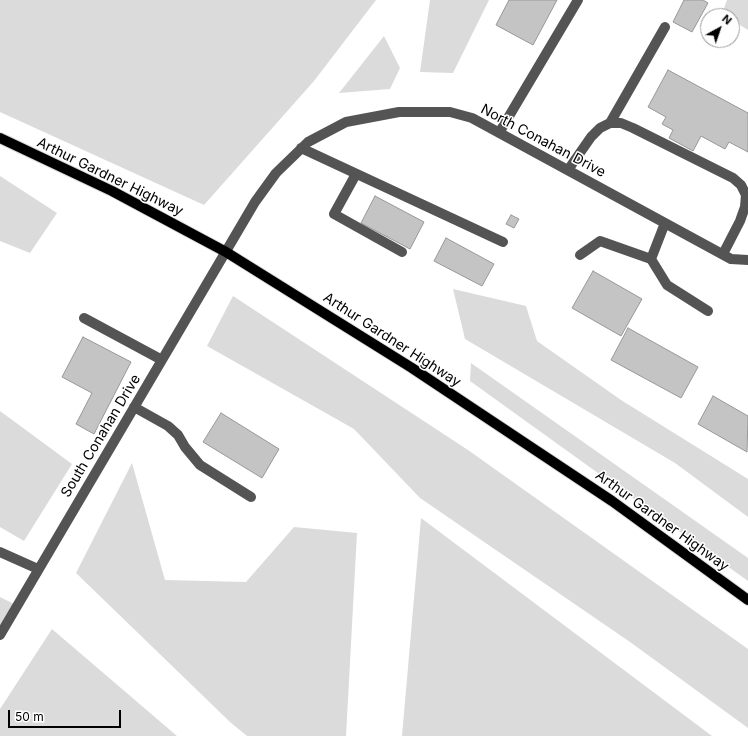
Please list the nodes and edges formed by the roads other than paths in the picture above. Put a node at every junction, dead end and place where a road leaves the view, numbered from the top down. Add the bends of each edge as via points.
1 (578, 0) edge
2 (665, 27) dead end
3 (610, 123) junction
4 (499, 133) junction
5 (0, 138) edge
6 (301, 148) junction
7 (568, 170) junction
8 (356, 174) junction
9 (666, 223) junction
10 (503, 242) dead end
11 (226, 252) junction
12 (402, 252) dead end
13 (723, 254) junction
14 (580, 255) dead end
15 (651, 260) junction
16 (748, 260) edge
17 (708, 311) dead end
18 (84, 318) dead end
19 (162, 360) junction
20 (134, 407) junction
21 (251, 497) dead end
22 (0, 552) edge
23 (38, 569) junction
24 (748, 600) edge
25 (0, 635) edge

1 - 4 street
2 - 3 street
3 - 7 street via 591,137
3 - 13 street via 621,123 633,128 733,178 741,185 746,195 745,207
4 - 6 street, North Conahan Drive via 472,118 450,112 399,112 346,122
4 - 7 street, North Conahan Drive
5 - 11 main road, Arthur Gardner Highway via 112,191
6 - 8 street
6 - 11 street, North Conahan Drive via 255,202
7 - 9 street, North Conahan Drive
8 - 10 street
8 - 12 street via 334,214
9 - 13 street, North Conahan Drive
9 - 15 street
11 - 19 street, South Conahan Drive
11 - 24 main road, Arthur Gardner Highway via 438,385 612,501
13 - 16 street, North Conahan Drive via 731,259
14 - 15 street via 600,241
15 - 17 street via 667,286
18 - 19 street
19 - 20 street, South Conahan Drive
20 - 21 street via 168,426 178,435 200,465
20 - 23 street, South Conahan Drive
22 - 23 street
23 - 25 street, South Conahan Drive

